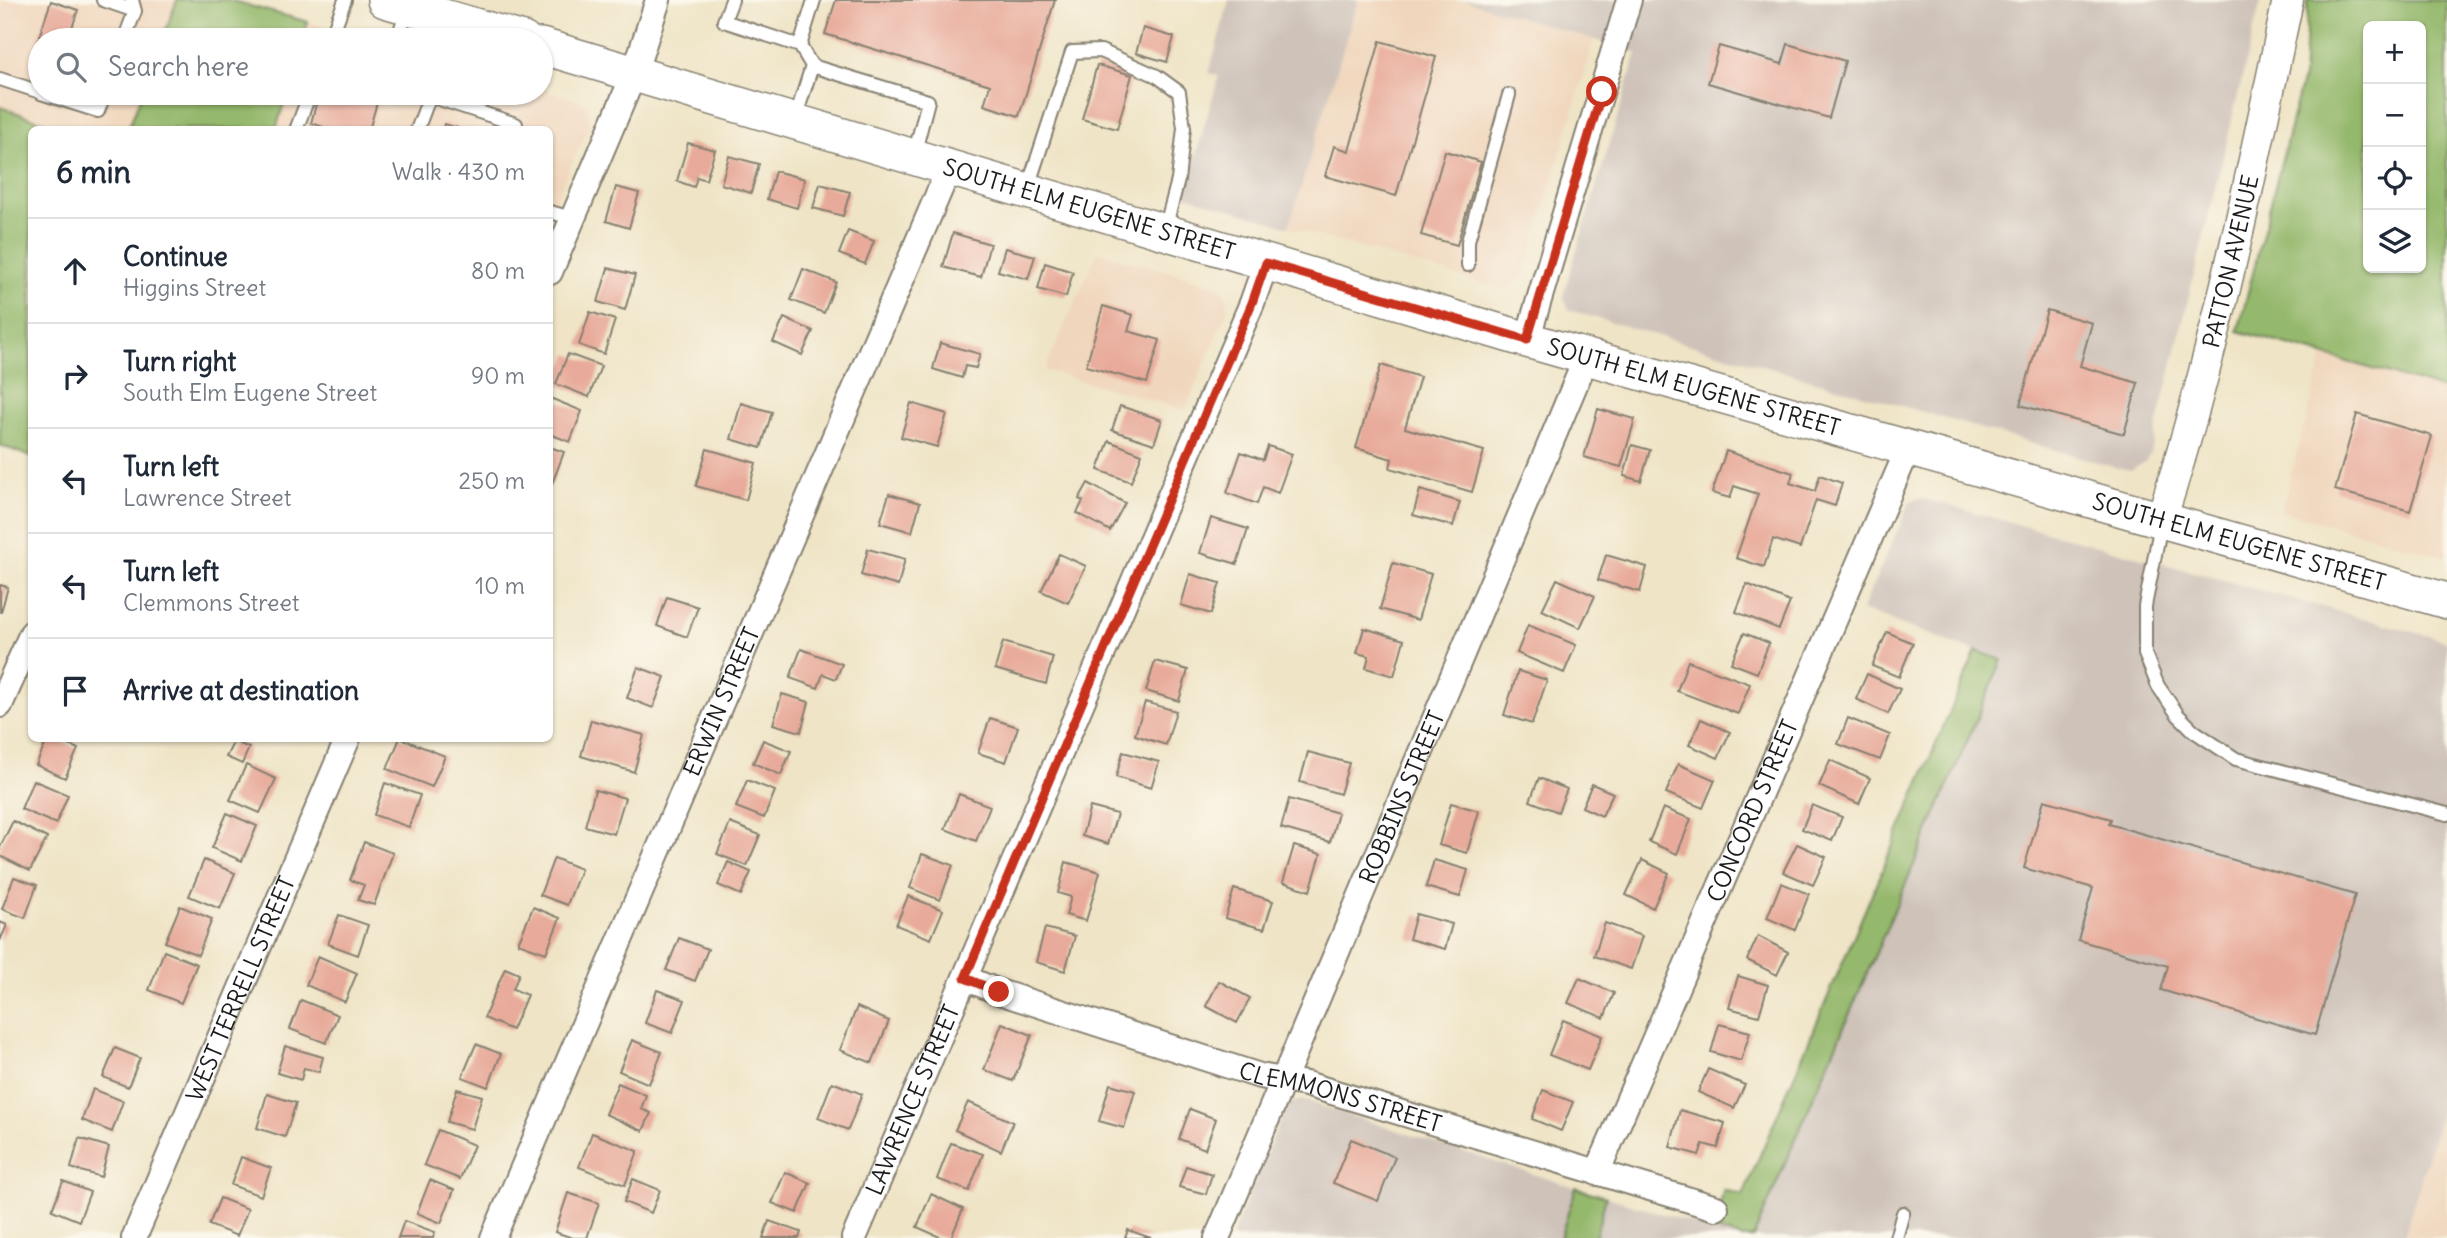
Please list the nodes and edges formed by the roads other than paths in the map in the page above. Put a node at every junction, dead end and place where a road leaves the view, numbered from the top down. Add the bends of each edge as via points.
1 (103, 0) edge
2 (345, 0) edge
3 (658, 0) edge
4 (732, 0) edge
5 (814, 0) edge
6 (1629, 0) edge
7 (2288, 0) edge
8 (397, 4) edge
9 (133, 5) edge
10 (127, 28) edge
11 (334, 28) edge
12 (397, 28) edge
13 (469, 28) edge
14 (800, 46) junction
15 (553, 50) edge
16 (812, 66) junction
17 (634, 74) junction
18 (0, 79) edge
19 (28, 89) edge
20 (1509, 95) dead end
21 (79, 105) edge
22 (100, 105) edge
23 (305, 105) edge
24 (426, 105) edge
25 (462, 105) edge
26 (794, 121) junction
27 (298, 126) edge
28 (418, 126) edge
29 (515, 126) edge
30 (914, 156) junction
31 (950, 166) junction
32 (1027, 190) junction
33 (561, 215) edge
34 (1165, 232) junction
35 (553, 256) edge
36 (1266, 263) junction
37 (1468, 265) dead end
38 (1527, 340) junction
39 (1587, 356) junction
40 (1908, 449) junction
41 (2161, 520) junction
42 (2447, 601) edge
43 (28, 641) edge
44 (2, 693) edge
45 (346, 742) edge
46 (2447, 814) edge
47 (965, 978) junction
48 (1284, 1080) junction
49 (1597, 1173) junction
50 (1716, 1208) dead end
51 (1903, 1213) dead end
52 (134, 1238) edge
53 (493, 1238) edge
54 (854, 1238) edge
55 (1217, 1238) edge
56 (1896, 1238) edge

1 - 9 lane
2 - 11 lane
3 - 17 street
4 - 14 lane via 724,21
5 - 14 lane
6 - 38 street
7 - 41 street, PATTON AVENUE via 2222,300
8 - 12 lane
8 - 13 main road
9 - 10 lane
14 - 16 lane
15 - 17 main road, SOUTH ELM EUGENE STREET
16 - 26 lane
16 - 30 lane via 928,101
17 - 26 main road, SOUTH ELM EUGENE STREET
17 - 33 street
18 - 19 lane
20 - 37 lane via 1468,241
21 - 22 lane via 98,111
23 - 27 lane
24 - 28 lane
25 - 29 lane
26 - 30 main road, SOUTH ELM EUGENE STREET
30 - 31 main road, SOUTH ELM EUGENE STREET
31 - 32 main road, SOUTH ELM EUGENE STREET
31 - 53 street, ERWIN STREET
32 - 34 main road, SOUTH ELM EUGENE STREET
32 - 34 lane via 1072,52 1101,51 1157,76 1180,92 1184,128
33 - 35 street
34 - 36 main road, SOUTH ELM EUGENE STREET
36 - 38 main road, SOUTH ELM EUGENE STREET
36 - 47 street, LAWRENCE STREET
38 - 39 main road, SOUTH ELM EUGENE STREET
39 - 40 main road, SOUTH ELM EUGENE STREET
39 - 48 street, ROBBINS STREET
40 - 41 main road, SOUTH ELM EUGENE STREET
40 - 49 street, CONCORD STREET
41 - 42 main road, SOUTH ELM EUGENE STREET
41 - 46 lane via 2145,606 2145,654 2158,685 2194,732 2236,759
43 - 44 street
45 - 52 street, WEST TERRELL STREET
47 - 48 street, CLEMMONS STREET
47 - 54 street, LAWRENCE STREET
48 - 49 street, CLEMMONS STREET
48 - 55 street, ROBBINS STREET
49 - 50 street, CLEMMONS STREET
51 - 56 lane

